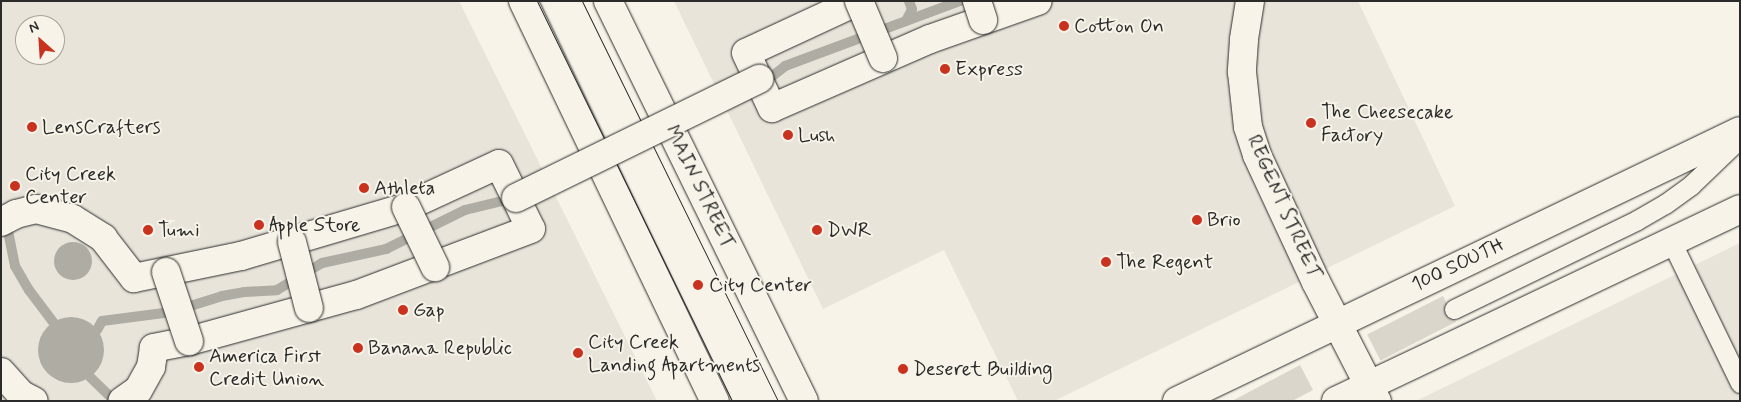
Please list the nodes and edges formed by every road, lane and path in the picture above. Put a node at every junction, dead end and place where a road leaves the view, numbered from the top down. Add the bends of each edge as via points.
1 (523, 1) edge
2 (608, 1) edge
3 (858, 1) edge
4 (881, 1) edge
5 (1038, 1) edge
6 (1250, 1) edge
7 (986, 8) edge
8 (882, 58) junction
9 (759, 80) junction
10 (1740, 131) edge
11 (1740, 138) edge
12 (503, 171) junction
13 (406, 207) junction
14 (522, 209) junction
15 (1740, 209) edge
16 (1, 222) edge
17 (1671, 241) junction
18 (292, 242) junction
19 (435, 267) junction
20 (162, 280) junction
21 (309, 308) junction
22 (1454, 309) dead end
23 (1338, 322) junction
24 (176, 337) junction
25 (1, 372) edge
26 (1740, 383) edge
27 (1373, 393) edge
28 (136, 397) edge
29 (34, 401) edge
30 (715, 401) edge
31 (804, 401) edge
32 (1177, 401) edge
33 (1336, 401) edge

1 - 30 street
2 - 31 street, MAIN STREET
3 - 8 street, bridge
3 - 9 street via 746,53
4 - 9 street
5 - 7 street
6 - 23 street, REGENT STREET via 1242,72 1248,128 1269,186
7 - 8 street
7 - 9 street via 850,54
8 - 9 street via 772,108
9 - 14 street, bridge
10 - 23 street, 100 SOUTH
11 - 22 lane via 1697,180 1665,204
12 - 13 street via 499,164
12 - 14 street
12 - 20 street via 403,217 312,247
13 - 18 street
13 - 19 street, bridge
14 - 19 street via 531,229
14 - 24 street via 422,262
15 - 17 street
16 - 20 street via 36,209 73,219 103,238 134,278
17 - 26 lane
17 - 27 street
18 - 20 street
18 - 21 street, bridge
19 - 21 street
20 - 24 street, bridge
21 - 24 street
23 - 27 street, REGENT STREET
23 - 32 street, 100 SOUTH
24 - 28 street via 154,348 151,367
25 - 29 street via 22,395
27 - 33 street

